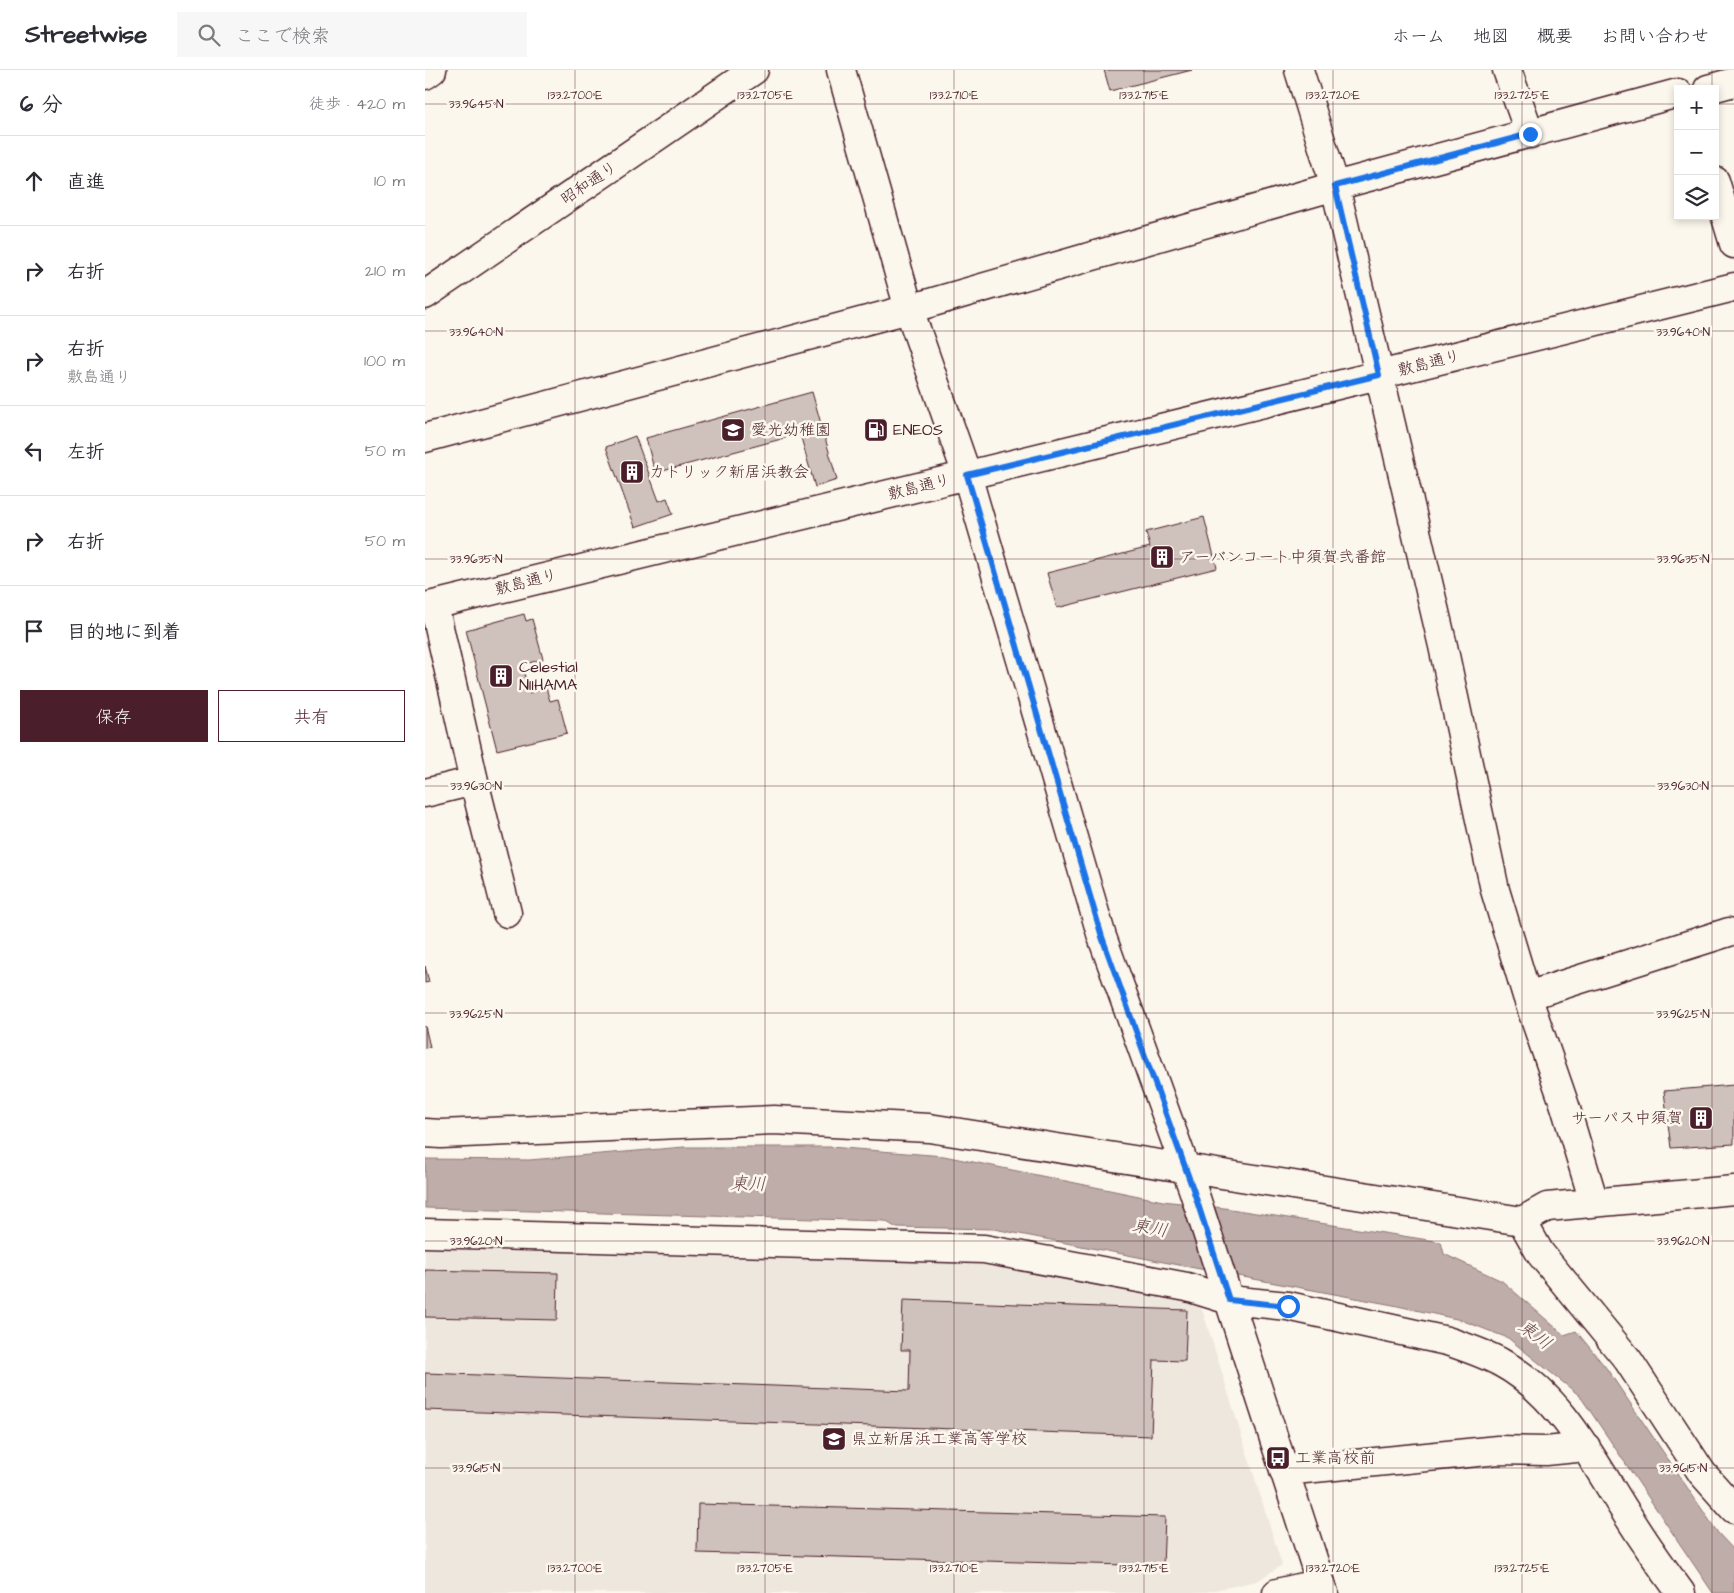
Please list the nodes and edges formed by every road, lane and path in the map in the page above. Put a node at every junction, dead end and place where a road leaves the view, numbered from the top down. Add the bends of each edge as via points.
1 (432, 70) edge
2 (754, 70) edge
3 (841, 70) edge
4 (1299, 70) edge
5 (1507, 70) edge
6 (1681, 70) edge
7 (425, 75) edge
8 (1734, 82) edge
9 (1686, 85) edge
10 (1719, 86) edge
11 (1674, 94) edge
12 (1530, 134) junction
13 (1335, 186) junction
14 (1719, 194) edge
15 (1734, 244) edge
16 (1734, 287) edge
17 (425, 295) edge
18 (909, 309) junction
19 (1379, 375) junction
20 (425, 438) edge
21 (967, 475) junction
22 (430, 606) edge
23 (474, 781) junction
24 (425, 793) edge
25 (507, 913) dead end
26 (1729, 932) dead end
27 (1527, 996) junction
28 (425, 1133) edge
29 (1189, 1179) junction
30 (1734, 1190) edge
31 (1595, 1202) junction
32 (1522, 1221) junction
33 (425, 1233) edge
34 (1225, 1288) junction
35 (1586, 1447) junction
36 (1284, 1470) junction
37 (1729, 1497) edge
38 (1322, 1588) edge
39 (1277, 1593) edge
40 (1681, 1593) edge

1 - 7 street
2 - 17 street, 昭和通り
3 - 18 street
4 - 13 street
5 - 12 street
6 - 9 street
8 - 10 street
11 - 12 street
12 - 13 street
13 - 18 street
13 - 19 street
14 - 15 street
16 - 19 street, 敷島通り
18 - 20 street
18 - 21 street
19 - 21 street, 敷島通り
19 - 27 street via 1443,646 1495,890
21 - 22 street, 敷島通り
21 - 29 street via 1102,937
22 - 23 street
23 - 24 street
23 - 25 street
26 - 27 street
27 - 31 street
28 - 29 street via 774,1120 929,1128
29 - 32 street
29 - 34 street
30 - 31 street
31 - 32 street via 1547,1207
32 - 37 street via 1539,1253 1628,1360 1702,1473
33 - 34 street via 984,1249 1187,1287
34 - 35 street via 1473,1350 1501,1363 1532,1385 1556,1408
34 - 36 street
35 - 36 street via 1546,1451 1498,1450
35 - 40 street
36 - 38 street
38 - 39 street

